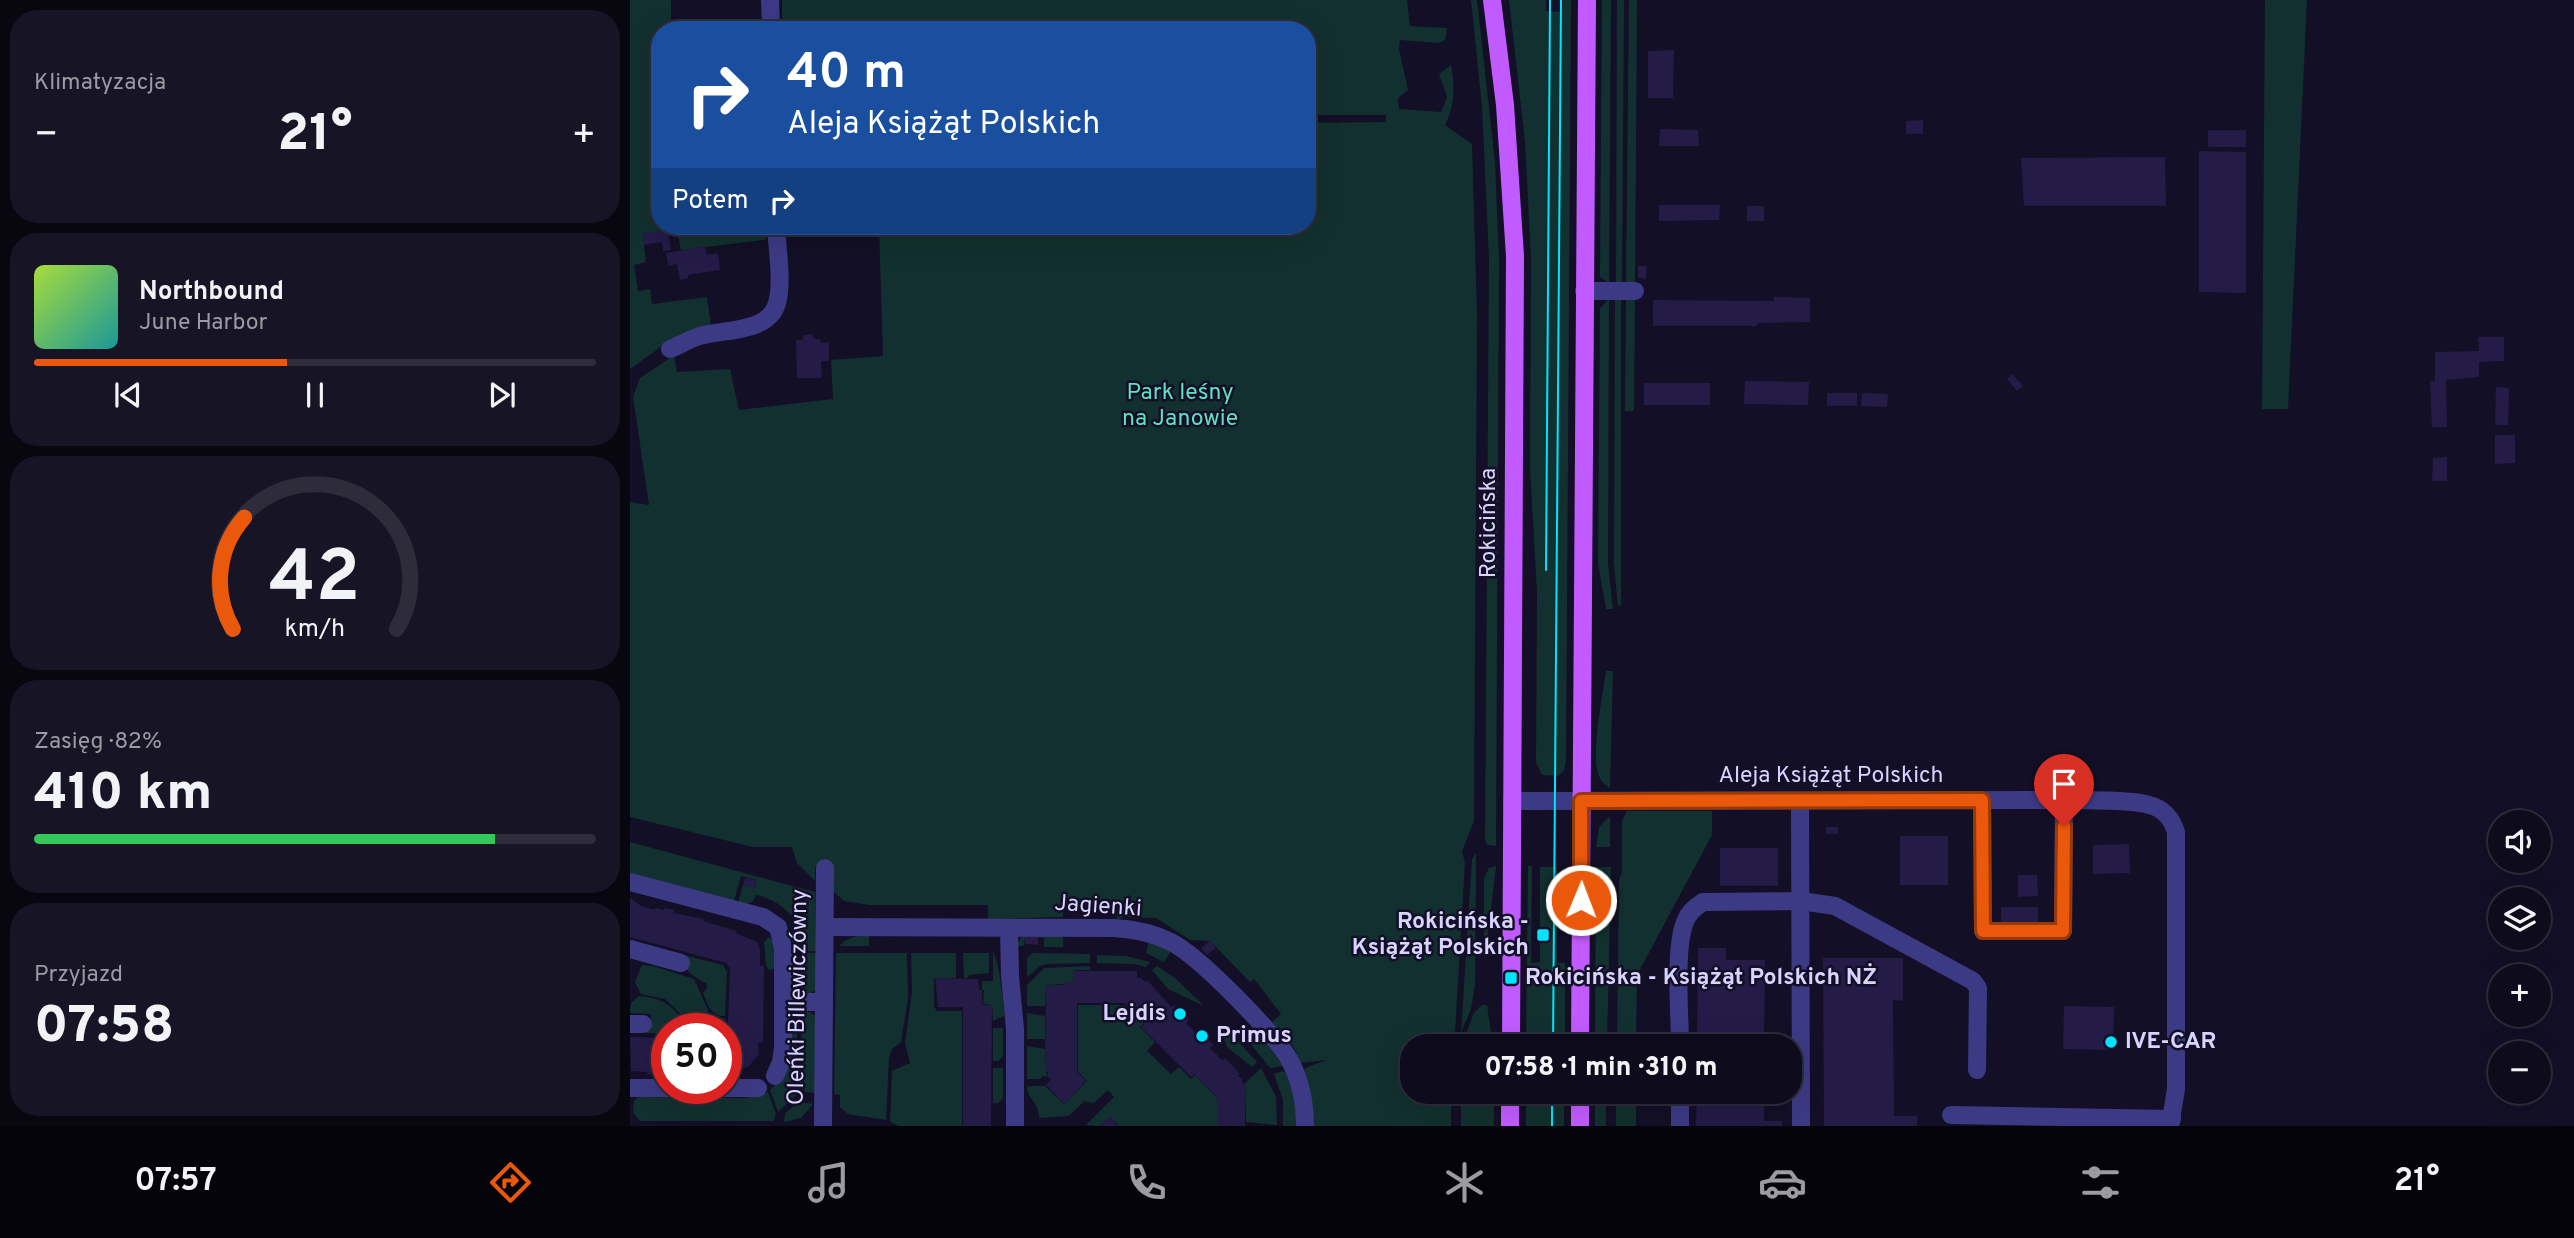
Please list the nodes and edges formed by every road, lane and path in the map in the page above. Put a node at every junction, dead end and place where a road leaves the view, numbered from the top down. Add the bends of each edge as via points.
1 (769, 0) edge
2 (1492, 0) edge
3 (1587, 0) edge
4 (770, 21) edge
5 (776, 235) edge
6 (1584, 291) junction
7 (1635, 291) dead end
8 (670, 349) dead end
9 (1982, 800) junction
10 (2064, 800) junction
11 (1512, 801) junction
12 (1581, 801) junction
13 (1800, 801) junction
14 (825, 868) dead end
15 (630, 882) edge
16 (1801, 901) junction
17 (825, 927) junction
18 (1009, 928) junction
19 (630, 949) edge
20 (681, 963) dead end
21 (783, 1002) junction
22 (823, 1002) junction
23 (1511, 1034) edge
24 (1580, 1034) edge
25 (1680, 1034) edge
26 (1977, 1070) dead end
27 (775, 1076) dead end
28 (630, 1088) edge
29 (758, 1088) dead end
30 (1510, 1104) edge
31 (1580, 1104) edge
32 (1680, 1104) edge
33 (1951, 1115) dead end
34 (2172, 1124) edge
35 (823, 1126) edge
36 (1015, 1126) edge
37 (1305, 1126) edge
38 (1510, 1126) edge
39 (1580, 1126) edge
40 (1680, 1126) edge
41 (1801, 1126) edge

1 - 4 street
2 - 11 main road, Rokicińska via 1505,105 1515,256
3 - 6 main road
5 - 8 street via 778,288 772,314 755,324 700,336
6 - 7 street
6 - 12 main road
9 - 10 street, Aleja Książąt Polskich
9 - 10 street via 1983,931 2063,931
9 - 13 street, Aleja Książąt Polskich
10 - 34 street, Aleja Książąt Polskich via 2151,805 2173,823 2176,1089
11 - 12 street, Aleja Książąt Polskich
11 - 23 main road, Rokicińska
12 - 13 street, Aleja Książąt Polskich
12 - 24 main road
13 - 16 street
14 - 17 street, Oleńki Billewiczówny
15 - 21 street via 772,921 782,939
16 - 25 street via 1703,902 1695,907 1685,919 1679,941
16 - 26 street via 1835,906 1973,981 1978,988
16 - 41 street
17 - 18 street, Jagienki
17 - 22 street, Oleńki Billewiczówny
18 - 36 street
18 - 37 street, Jagienki via 1133,930 1184,950 1282,1047 1302,1094
19 - 20 street
21 - 22 street
21 - 27 street via 781,1062
22 - 35 street, Oleńki Billewiczówny
28 - 29 street
30 - 38 main road
31 - 39 main road
32 - 40 street
33 - 34 street

